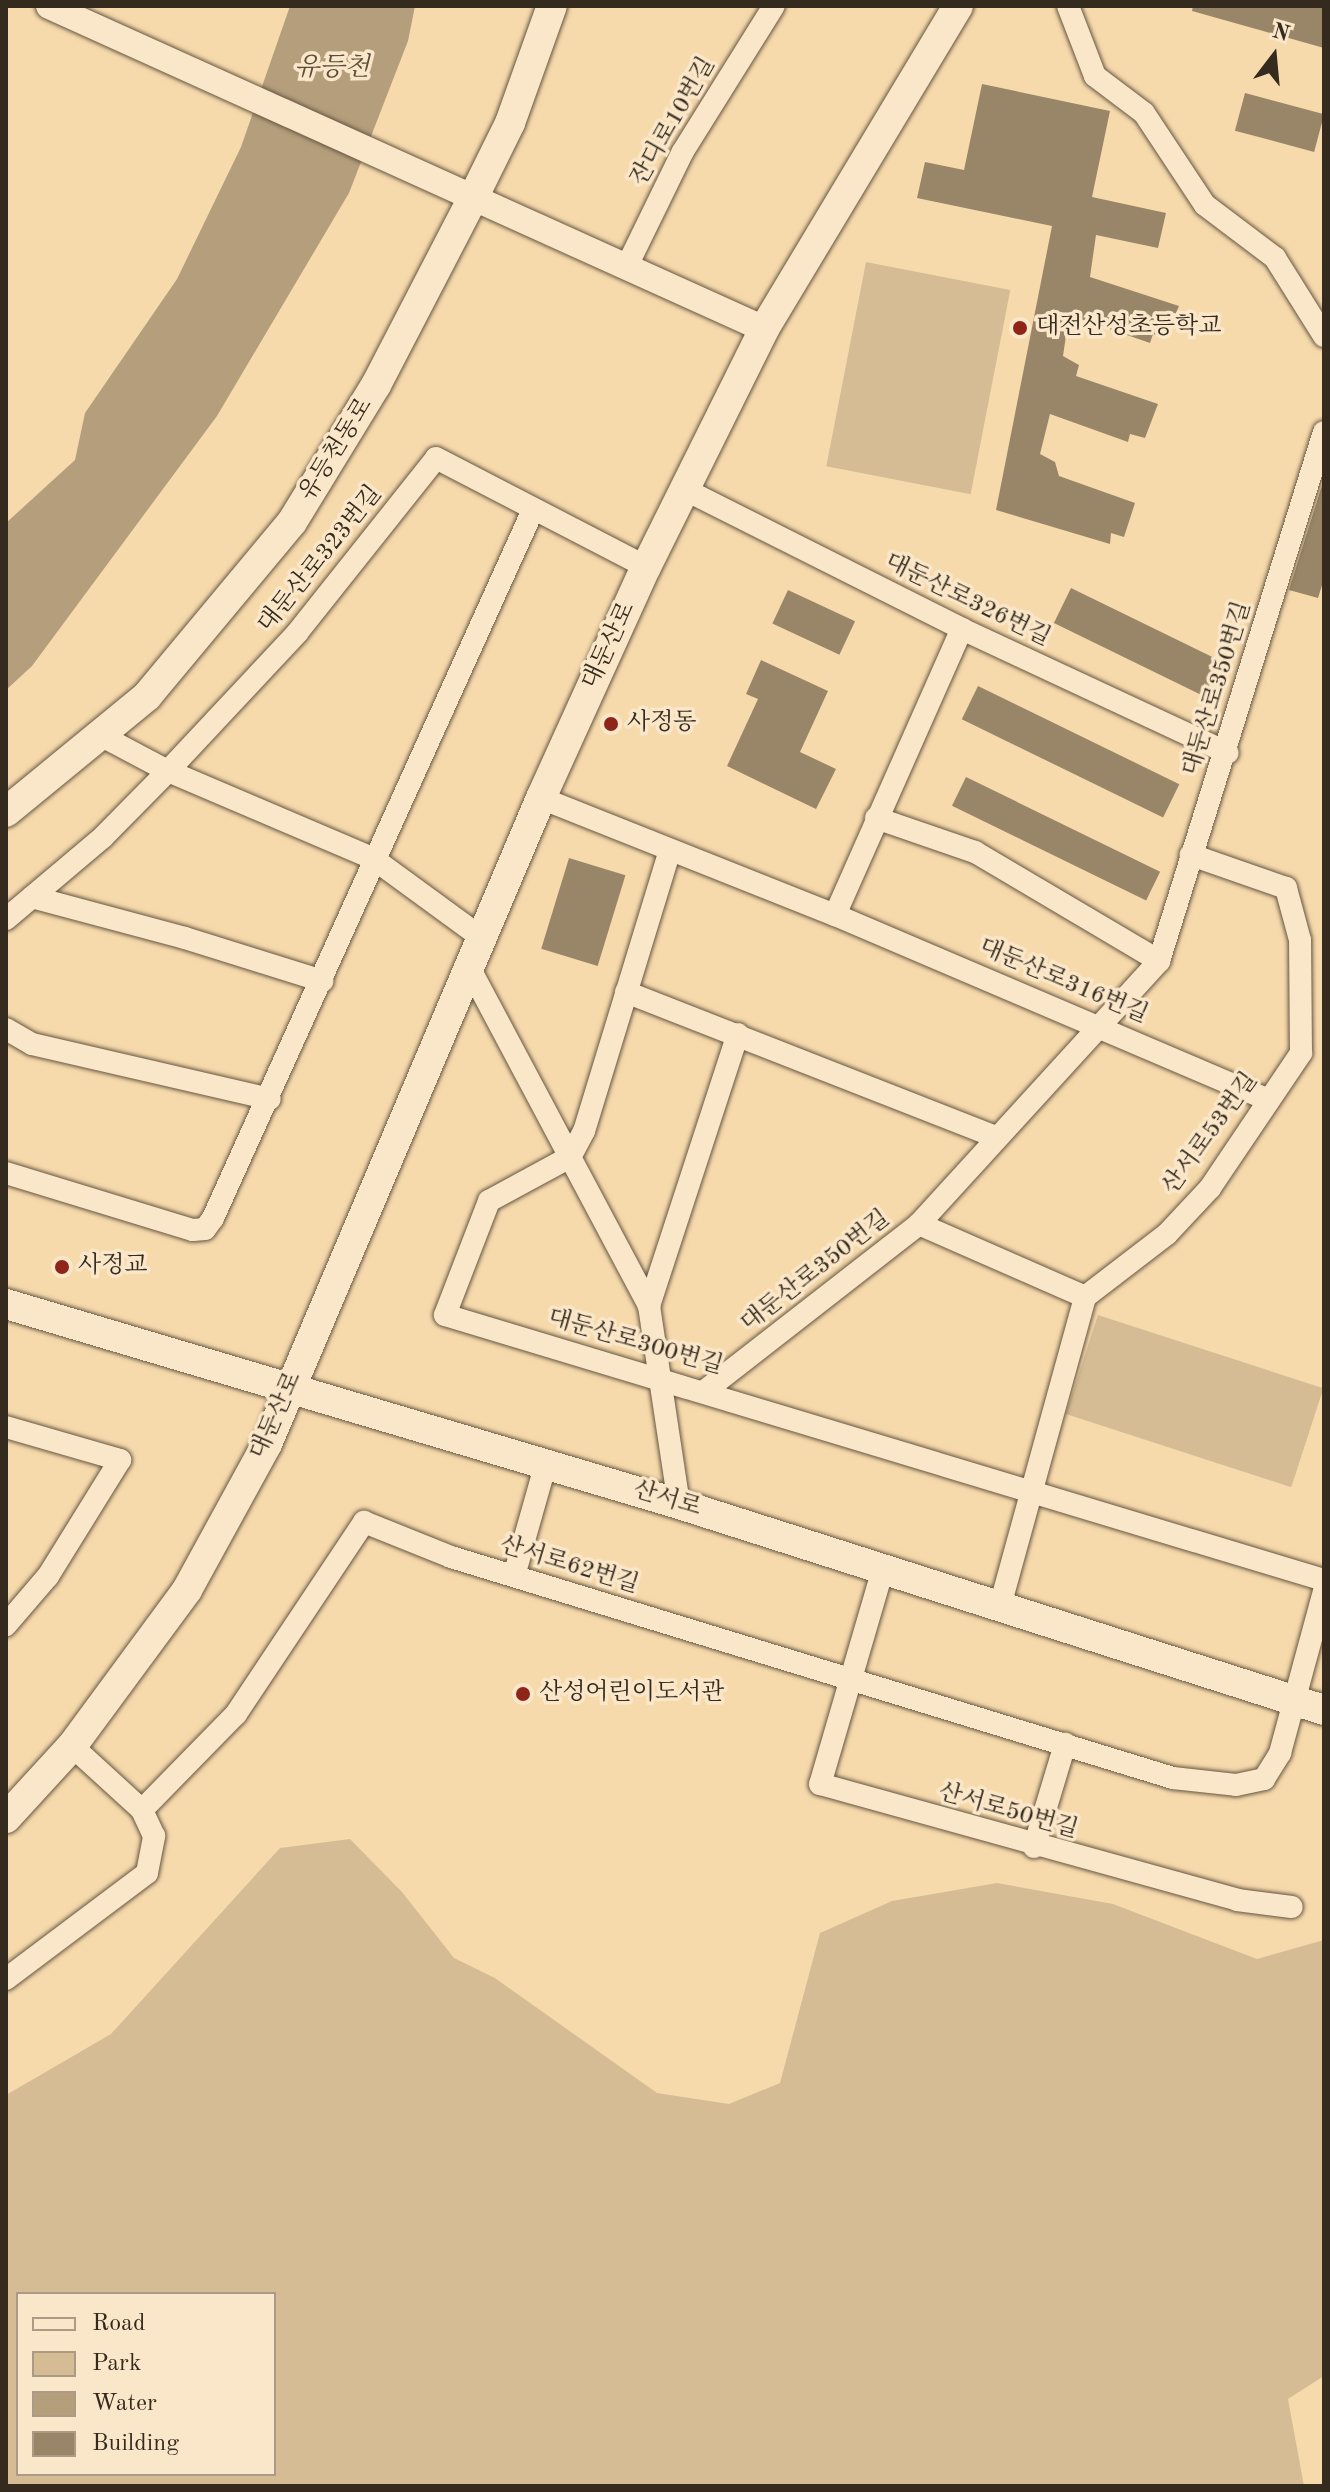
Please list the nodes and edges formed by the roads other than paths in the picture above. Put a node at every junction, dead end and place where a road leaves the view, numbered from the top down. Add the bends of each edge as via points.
1 (49, 6) edge
2 (552, 6) edge
3 (774, 6) edge
4 (958, 6) edge
5 (1068, 6) edge
6 (472, 200) junction
7 (626, 268) junction
8 (764, 329) junction
9 (1324, 336) edge
10 (1324, 432) edge
11 (686, 490) junction
12 (533, 510) junction
13 (646, 567) junction
14 (962, 629) junction
15 (98, 734) junction
16 (1228, 753) junction
17 (168, 771) junction
18 (541, 798) junction
19 (6, 812) edge
20 (876, 818) junction
21 (670, 850) junction
22 (1191, 855) junction
23 (374, 859) junction
24 (32, 897) junction
25 (835, 915) junction
26 (6, 919) edge
27 (482, 938) junction
28 (1159, 961) junction
29 (470, 969) junction
30 (322, 981) junction
31 (626, 992) junction
32 (1100, 1025) junction
33 (6, 1029) edge
34 (738, 1034) junction
35 (270, 1099) junction
36 (1268, 1100) junction
37 (996, 1137) junction
38 (570, 1157) junction
39 (6, 1173) edge
40 (919, 1224) junction
41 (1085, 1297) junction
42 (6, 1304) edge
43 (649, 1306) junction
44 (662, 1378) junction
45 (292, 1385) junction
46 (706, 1390) junction
47 (6, 1427) edge
48 (546, 1463) junction
49 (1032, 1491) junction
50 (679, 1504) junction
51 (883, 1569) junction
52 (514, 1576) junction
53 (1324, 1580) edge
54 (1324, 1591) edge
55 (1000, 1606) junction
56 (6, 1625) edge
57 (849, 1677) junction
58 (1294, 1700) junction
59 (1324, 1710) edge
60 (1065, 1744) junction
61 (72, 1746) junction
62 (142, 1810) junction
63 (6, 1818) edge
64 (1034, 1847) junction
65 (1292, 1907) dead end
66 (6, 1979) edge

1 - 6 street
2 - 6 main road, 유등천동로 via 510,123
3 - 7 street, 잔디로10번길 via 682,153
4 - 8 main road, 대둔산로
5 - 9 street via 1095,76 1144,113 1205,205 1275,258
6 - 7 street
6 - 15 main road, 유등천동로 via 376,385 292,522 147,696
7 - 8 street
8 - 11 main road, 대둔산로
10 - 16 street, 대둔산로350번길
11 - 13 main road, 대둔산로
11 - 14 street, 대둔산로326번길
12 - 13 street, 대둔산로323번길
12 - 17 street, 대둔산로323번길 via 436,458 297,633
12 - 23 street
13 - 18 main road, 대둔산로
14 - 16 street, 대둔산로326번길
14 - 20 street
15 - 17 street
15 - 19 main road, 유등천동로
16 - 22 street, 대둔산로350번길
17 - 23 street
17 - 24 street, 대둔산로323번길
18 - 21 street, 대둔산로316번길
18 - 27 main road, 대둔산로
20 - 25 street
20 - 28 street via 975,852
21 - 25 street, 대둔산로316번길
21 - 31 street
22 - 28 street, 대둔산로350번길
22 - 36 street, 산서로53번길 via 1286,888 1300,940 1301,1053
23 - 27 street
23 - 30 street
24 - 26 street, 대둔산로323번길
24 - 30 street
25 - 32 street, 대둔산로316번길
27 - 29 main road, 대둔산로
28 - 32 street, 대둔산로350번길
29 - 38 street
29 - 45 main road, 대둔산로
30 - 35 street
31 - 34 street
31 - 38 street via 584,1131
32 - 36 street, 대둔산로316번길
32 - 37 street, 대둔산로350번길
33 - 35 street via 32,1044
34 - 37 street
34 - 43 street
35 - 39 street via 205,1229 193,1230
36 - 41 street, 산서로53번길 via 1210,1188 1178,1223
37 - 40 street, 대둔산로350번길
38 - 43 street
38 - 44 street, 대둔산로300번길 via 489,1201 445,1315
40 - 41 street, 대둔산로350번길
40 - 46 street, 대둔산로350번길
41 - 49 street
42 - 45 main road, 산서로
43 - 44 street
44 - 46 street, 대둔산로300번길
44 - 50 street
45 - 48 main road, 산서로
45 - 61 main road, 대둔산로 via 267,1444 187,1590
46 - 49 street, 대둔산로300번길
47 - 56 street via 120,1460 48,1576
48 - 50 main road, 산서로
48 - 52 street
49 - 53 street, 대둔산로300번길
49 - 55 street
50 - 51 main road, 산서로
51 - 55 main road, 산서로
51 - 57 street
52 - 57 street, 산서로62번길
52 - 62 street, 산서로62번길 via 364,1522 236,1714
54 - 58 street
55 - 58 main road, 산서로
57 - 60 street, 산서로62번길
57 - 64 street, 산서로50번길 via 820,1784
58 - 59 main road, 산서로
58 - 60 street, 산서로62번길 via 1280,1753 1264,1779 1236,1785 1173,1778
60 - 64 street
61 - 62 street
61 - 63 main road, 대둔산로
62 - 66 street via 154,1836 147,1873
64 - 65 street, 산서로50번길 via 1237,1900

